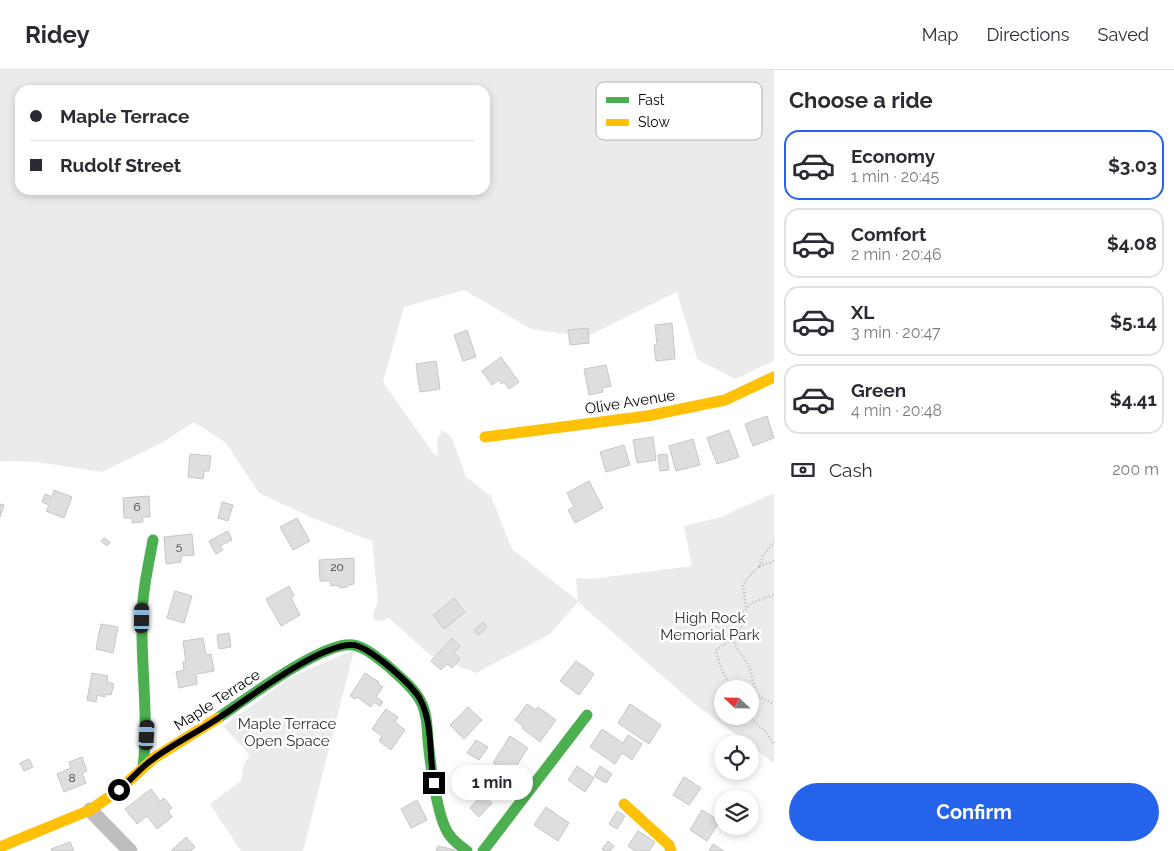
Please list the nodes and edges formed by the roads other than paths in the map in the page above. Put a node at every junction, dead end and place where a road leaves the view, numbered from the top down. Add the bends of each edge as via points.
1 (774, 377) edge
2 (485, 437) dead end
3 (153, 540) dead end
4 (587, 715) dead end
5 (143, 767) junction
6 (624, 804) dead end
7 (90, 810) junction
8 (0, 846) edge
9 (130, 851) edge
10 (467, 851) edge
11 (483, 851) edge
12 (671, 851) edge

1 - 2 street, Olive Avenue via 726,400 647,416
3 - 5 street via 142,603 147,722
4 - 11 street
5 - 7 street, Maple Terrace via 119,790
5 - 10 street, Maple Terrace via 313,656 352,644 379,659 420,699 446,832
6 - 12 street via 669,845
7 - 8 street, Maple Terrace
7 - 9 street

